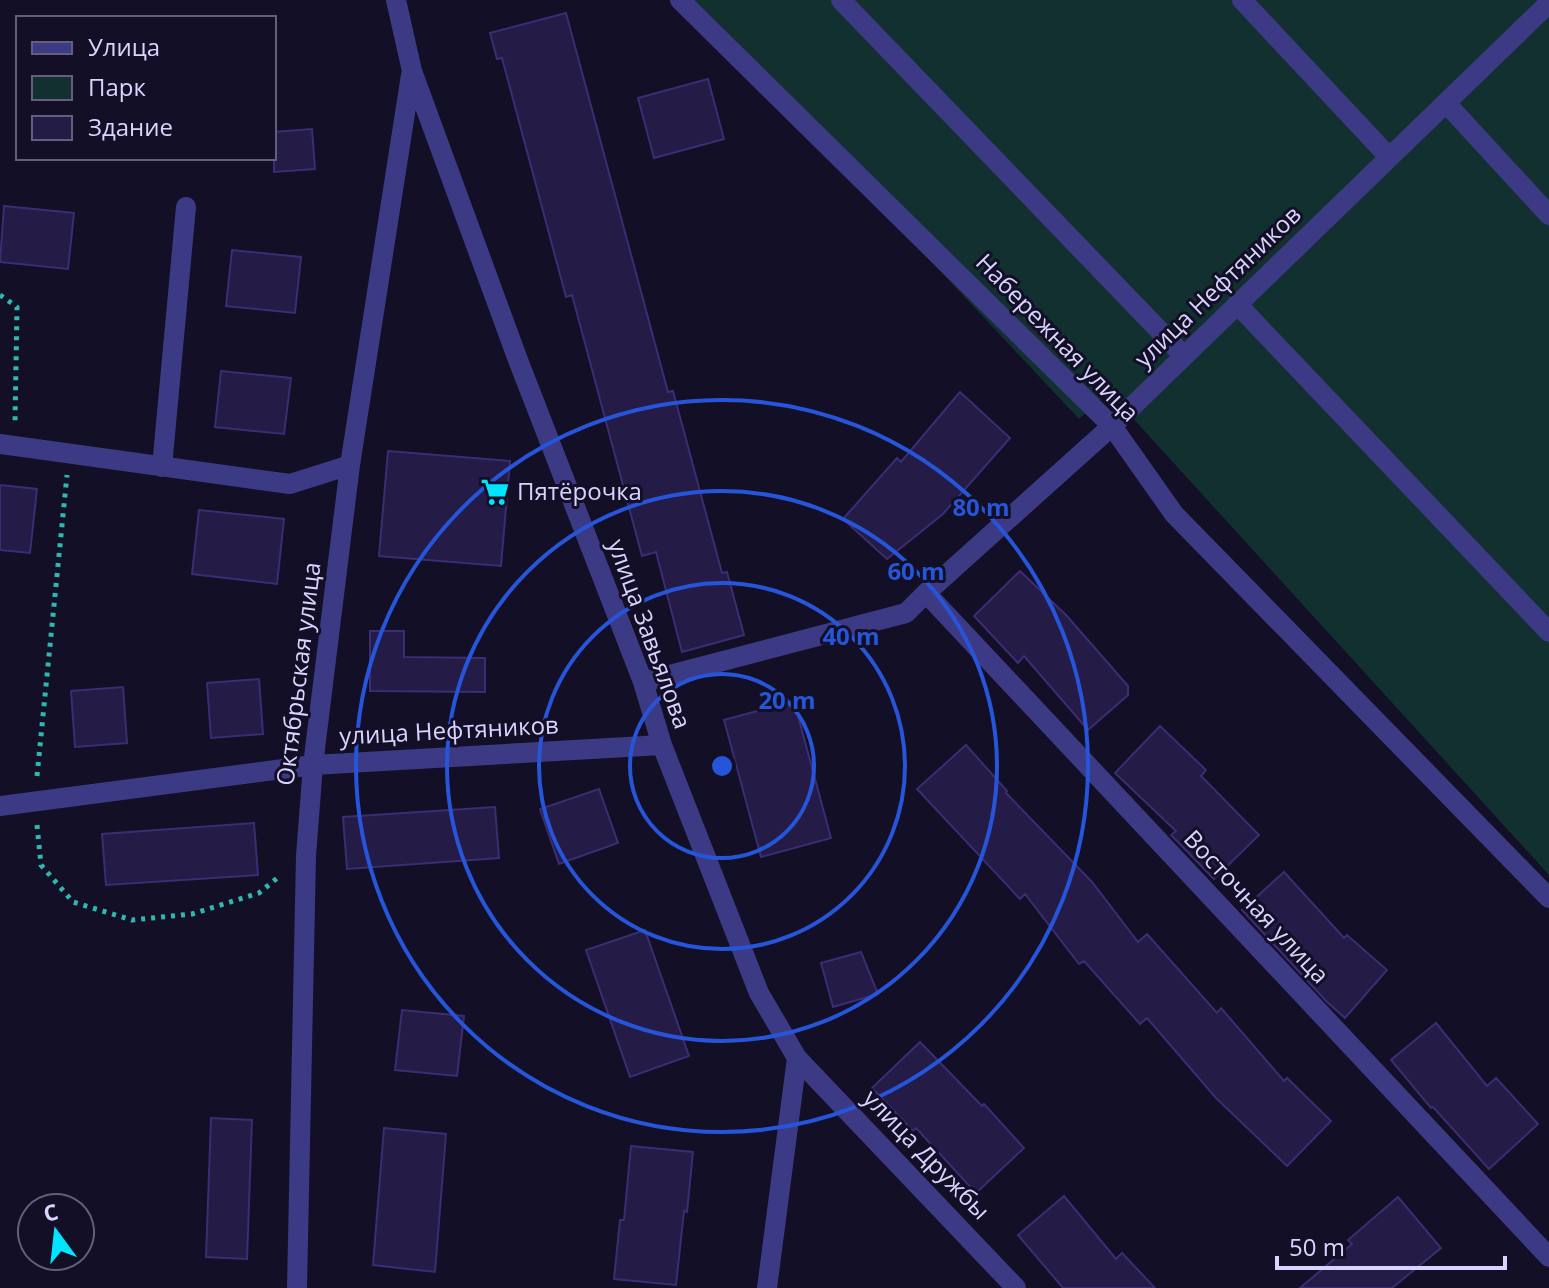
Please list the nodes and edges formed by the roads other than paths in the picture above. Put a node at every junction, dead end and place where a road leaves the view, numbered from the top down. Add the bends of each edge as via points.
1 (396, 0) edge
2 (680, 0) edge
3 (841, 0) edge
4 (1242, 0) edge
5 (1549, 3) edge
6 (412, 71) junction
7 (1446, 103) junction
8 (1389, 157) junction
9 (186, 207) dead end
10 (1549, 215) edge
11 (1237, 304) junction
12 (1184, 356) junction
13 (1112, 426) junction
14 (7, 446) edge
15 (350, 465) junction
16 (162, 467) junction
17 (926, 593) junction
18 (1549, 632) edge
19 (643, 682) junction
20 (662, 745) junction
21 (313, 765) junction
22 (0, 806) edge
23 (1549, 898) edge
24 (797, 1058) junction
25 (1549, 1257) edge
26 (297, 1288) edge
27 (767, 1288) edge
28 (1016, 1288) edge

1 - 6 street, улица Завьялова
2 - 13 street, Набережная улица
3 - 12 street
4 - 8 street
5 - 7 street, улица Нефтяников
6 - 15 street, Октябрьская улица
6 - 19 street, улица Завьялова
7 - 8 street, улица Нефтяников
7 - 10 street
8 - 11 street, улица Нефтяников
9 - 16 street
11 - 12 street, улица Нефтяников
11 - 18 street
12 - 13 street, улица Нефтяников
13 - 17 street, улица Нефтяников
13 - 23 street, Набережная улица via 1174,514
14 - 16 street
15 - 16 street via 290,484
15 - 21 street, Октябрьская улица
17 - 19 street, улица Нефтяников via 906,613
17 - 25 street, Восточная улица
19 - 20 street, улица Завьялова
20 - 21 street, улица Нефтяников
20 - 24 street, улица Завьялова via 759,993
21 - 22 street, улица Нефтяников
21 - 26 street, Октябрьская улица via 306,856
24 - 27 street
24 - 28 street, улица Дружбы

